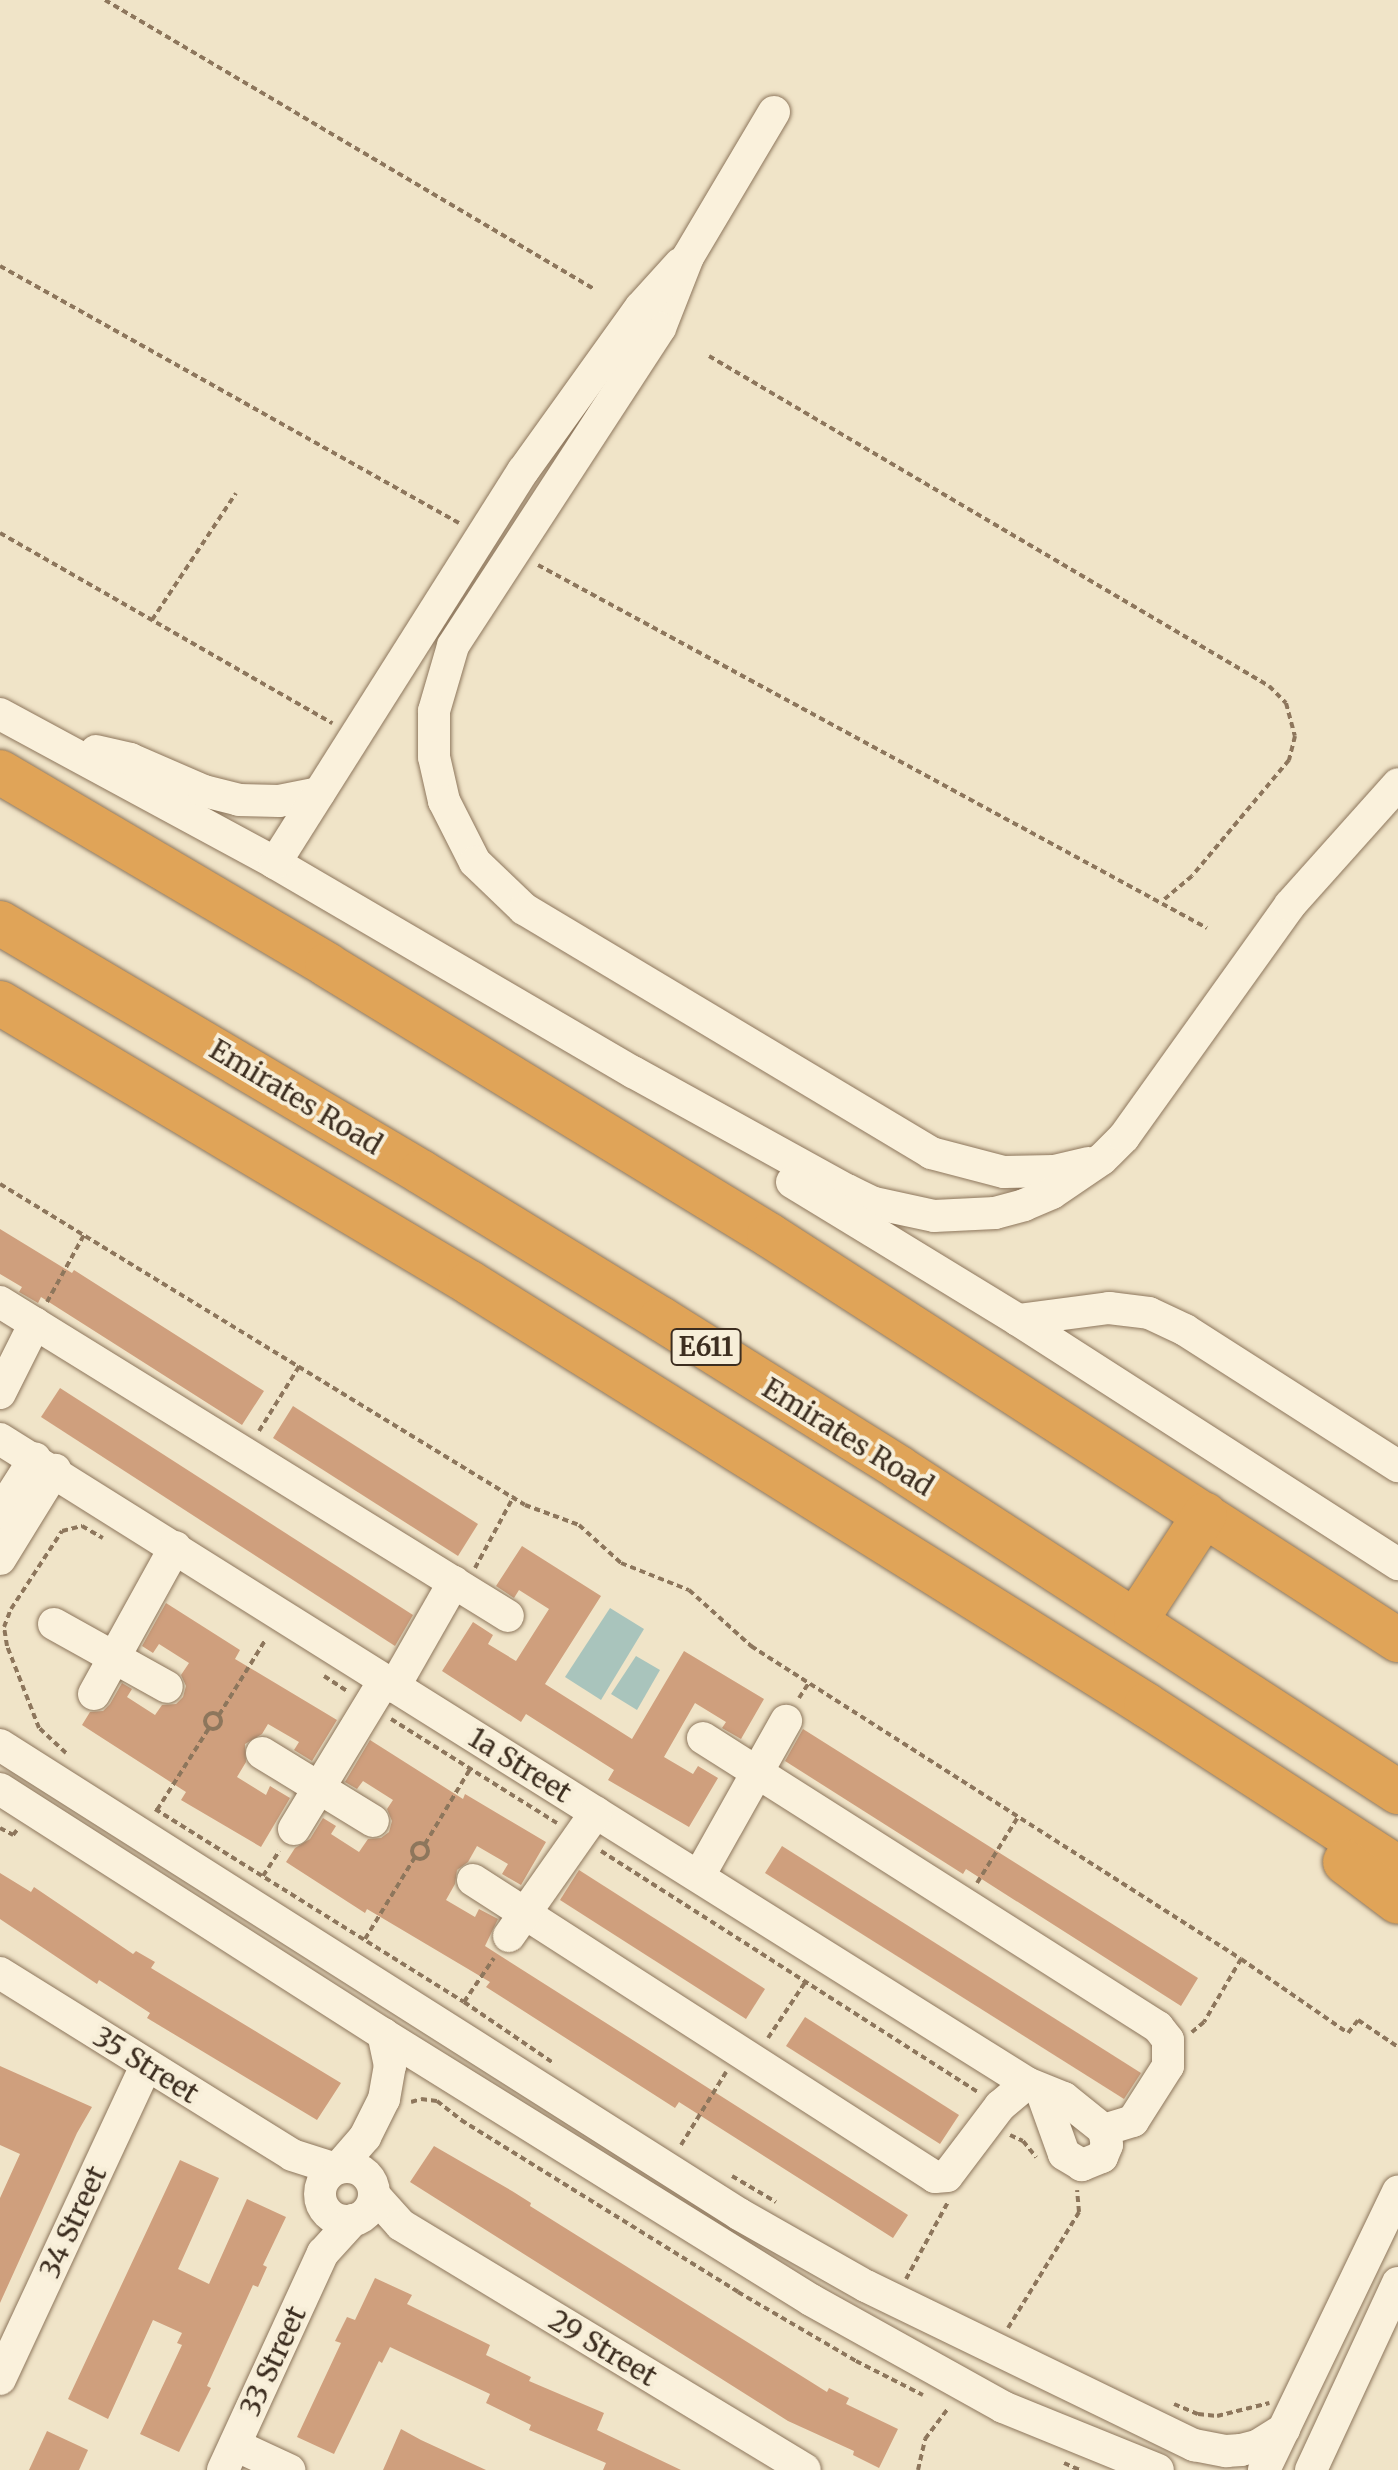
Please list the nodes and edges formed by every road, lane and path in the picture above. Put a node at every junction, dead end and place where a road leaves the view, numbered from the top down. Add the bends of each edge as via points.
1 (105, 0) edge
2 (774, 112) dead end
3 (688, 257) junction
4 (0, 266) edge
5 (594, 289) dead end
6 (709, 356) dead end
7 (236, 493) dead end
8 (0, 533) edge
9 (481, 535) junction
10 (513, 551) junction
11 (152, 620) junction
12 (0, 714) edge
13 (354, 736) junction
14 (61, 747) junction
15 (0, 772) edge
16 (1398, 784) edge
17 (319, 793) junction
18 (275, 863) junction
19 (1160, 902) junction
20 (0, 923) edge
21 (1207, 928) dead end
22 (0, 1003) edge
23 (633, 1072) junction
24 (1102, 1159) junction
25 (0, 1184) edge
26 (84, 1235) junction
27 (0, 1302) edge
28 (1018, 1320) junction
29 (35, 1323) junction
30 (300, 1365) junction
31 (0, 1393) edge
32 (0, 1439) edge
33 (245, 1453) junction
34 (45, 1464) junction
35 (1398, 1466) edge
36 (514, 1496) junction
37 (0, 1513) edge
38 (1205, 1514) junction
39 (175, 1547) junction
40 (0, 1559) edge
41 (1398, 1564) edge
42 (459, 1585) junction
43 (508, 1616) dead end
44 (1136, 1620) junction
45 (54, 1624) dead end
46 (266, 1639) dead end
47 (1398, 1640) edge
48 (114, 1658) junction
49 (389, 1684) junction
50 (167, 1687) dead end
51 (94, 1694) dead end
52 (1146, 1705) junction
53 (219, 1715) junction
54 (786, 1721) dead end
55 (209, 1728) junction
56 (703, 1738) dead end
57 (0, 1745) edge
58 (262, 1753) dead end
59 (470, 1769) dead end
60 (757, 1771) junction
61 (319, 1788) junction
62 (0, 1789) edge
63 (1398, 1792) edge
64 (157, 1810) dead end
65 (596, 1812) junction
66 (1018, 1817) junction
67 (373, 1821) dead end
68 (294, 1829) dead end
69 (425, 1844) junction
70 (415, 1857) junction
71 (1398, 1868) edge
72 (699, 1876) junction
73 (473, 1880) dead end
74 (1398, 1902) edge
75 (964, 1903) junction
76 (517, 1924) junction
77 (365, 1939) dead end
78 (1241, 1959) junction
79 (0, 1973) edge
80 (806, 1981) dead end
81 (464, 2002) dead end
82 (383, 2034) junction
83 (1168, 2040) junction
84 (1398, 2047) edge
85 (746, 2057) junction
86 (146, 2066) junction
87 (443, 2071) junction
88 (1034, 2086) junction
89 (384, 2099) junction
90 (1104, 2130) junction
91 (681, 2145) dead end
92 (967, 2150) junction
93 (292, 2155) joint
94 (1040, 2162) dead end
95 (1398, 2192) edge
96 (347, 2193) junction
97 (1398, 2283) edge
98 (989, 2348) junction
99 (0, 2379) edge
100 (1064, 2383) junction
101 (957, 2398) junction
102 (1041, 2425) junction
103 (1284, 2429) junction
104 (229, 2458) edge
105 (797, 2468) edge
106 (289, 2470) edge
107 (918, 2470) edge
108 (1158, 2470) edge
109 (1264, 2470) edge
110 (1311, 2470) edge

1 - 5 path
2 - 3 street
3 - 9 street via 626,326
3 - 10 street via 662,326
4 - 9 path
6 - 19 path via 1269,686 1286,703 1295,736 1289,760 1192,876
7 - 11 path
8 - 11 path
9 - 13 street
10 - 19 path
10 - 24 street via 453,646 434,711 434,757 444,801 462,843 489,879 543,921 931,1153 1004,1172 1054,1171
11 - 13 path
12 - 14 street
13 - 17 street
14 - 17 street via 130,759 239,800 279,801
14 - 18 street
15 - 38 highway via 549,1099
16 - 24 street via 1290,905 1124,1137
17 - 18 street
18 - 23 street
19 - 21 path
20 - 44 highway, Emirates Road / E611 via 661,1319
22 - 52 highway via 470,1283
23 - 24 street via 847,1190 904,1211 964,1216 1009,1209 1052,1193
23 - 28 street via 839,1212
25 - 26 path
26 - 29 path
26 - 30 path
27 - 29 street
28 - 35 street via 1109,1308 1149,1313 1185,1330
28 - 41 street
29 - 31 street
29 - 33 street
30 - 33 path
30 - 36 path
32 - 34 street, 1a Street
33 - 42 street
34 - 37 street
34 - 39 street, 1a Street
34 - 40 street
36 - 42 path
36 - 66 path via 537,1511 579,1525 621,1563 689,1590 751,1646
38 - 44 highway
38 - 47 highway
39 - 48 street
39 - 49 street, 1a Street
42 - 43 street
42 - 49 street
44 - 63 highway, Emirates Road / E611
45 - 48 street
46 - 53 path
48 - 50 street
48 - 51 street
49 - 61 street
49 - 65 street, 1a Street
52 - 71 highway
52 - 74 highway via 1187,1746
53 - 55 path via 218,1727
53 - 55 path via 206,1718
54 - 60 street
55 - 64 path
56 - 60 street
57 - 98 street via 739,2214
58 - 61 street
59 - 69 path
60 - 72 street
60 - 75 street
61 - 67 street
61 - 68 street
62 - 82 street
65 - 72 street, 1a Street
65 - 76 street
66 - 75 path
66 - 78 path
69 - 70 path via 428,1854
69 - 70 path via 412,1847
70 - 77 path
72 - 88 street, 1a Street
73 - 76 street
75 - 83 street via 1158,2027
76 - 81 path
76 - 85 street
78 - 83 path via 1204,2022
78 - 84 path via 1348,2033 1358,2020
79 - 86 street, 35 Street
80 - 85 path
82 - 87 street
82 - 89 street via 390,2066
83 - 90 street via 1168,2066 1140,2114 1125,2126
85 - 91 path
85 - 92 street via 935,2177 947,2176
86 - 93 street, 35 Street
86 - 99 street, 34 Street
87 - 89 street
87 - 101 street via 811,2300
88 - 90 street, 1a Street via 1064,2098
88 - 90 street via 1069,2159 1082,2165 1102,2157 1107,2145
88 - 92 street via 1000,2106
89 - 96 street
92 - 94 path via 991,2148 1011,2134
93 - 96 street, 29 Street
95 - 103 street
96 - 104 street, 33 Street
96 - 105 street, 29 Street
97 - 110 street
98 - 100 street
98 - 101 street via 989,2368
100 - 102 street via 1041,2404
100 - 103 street via 1210,2450 1257,2446
101 - 102 street
101 - 107 path via 925,2439
102 - 108 street
103 - 109 street
104 - 106 street

